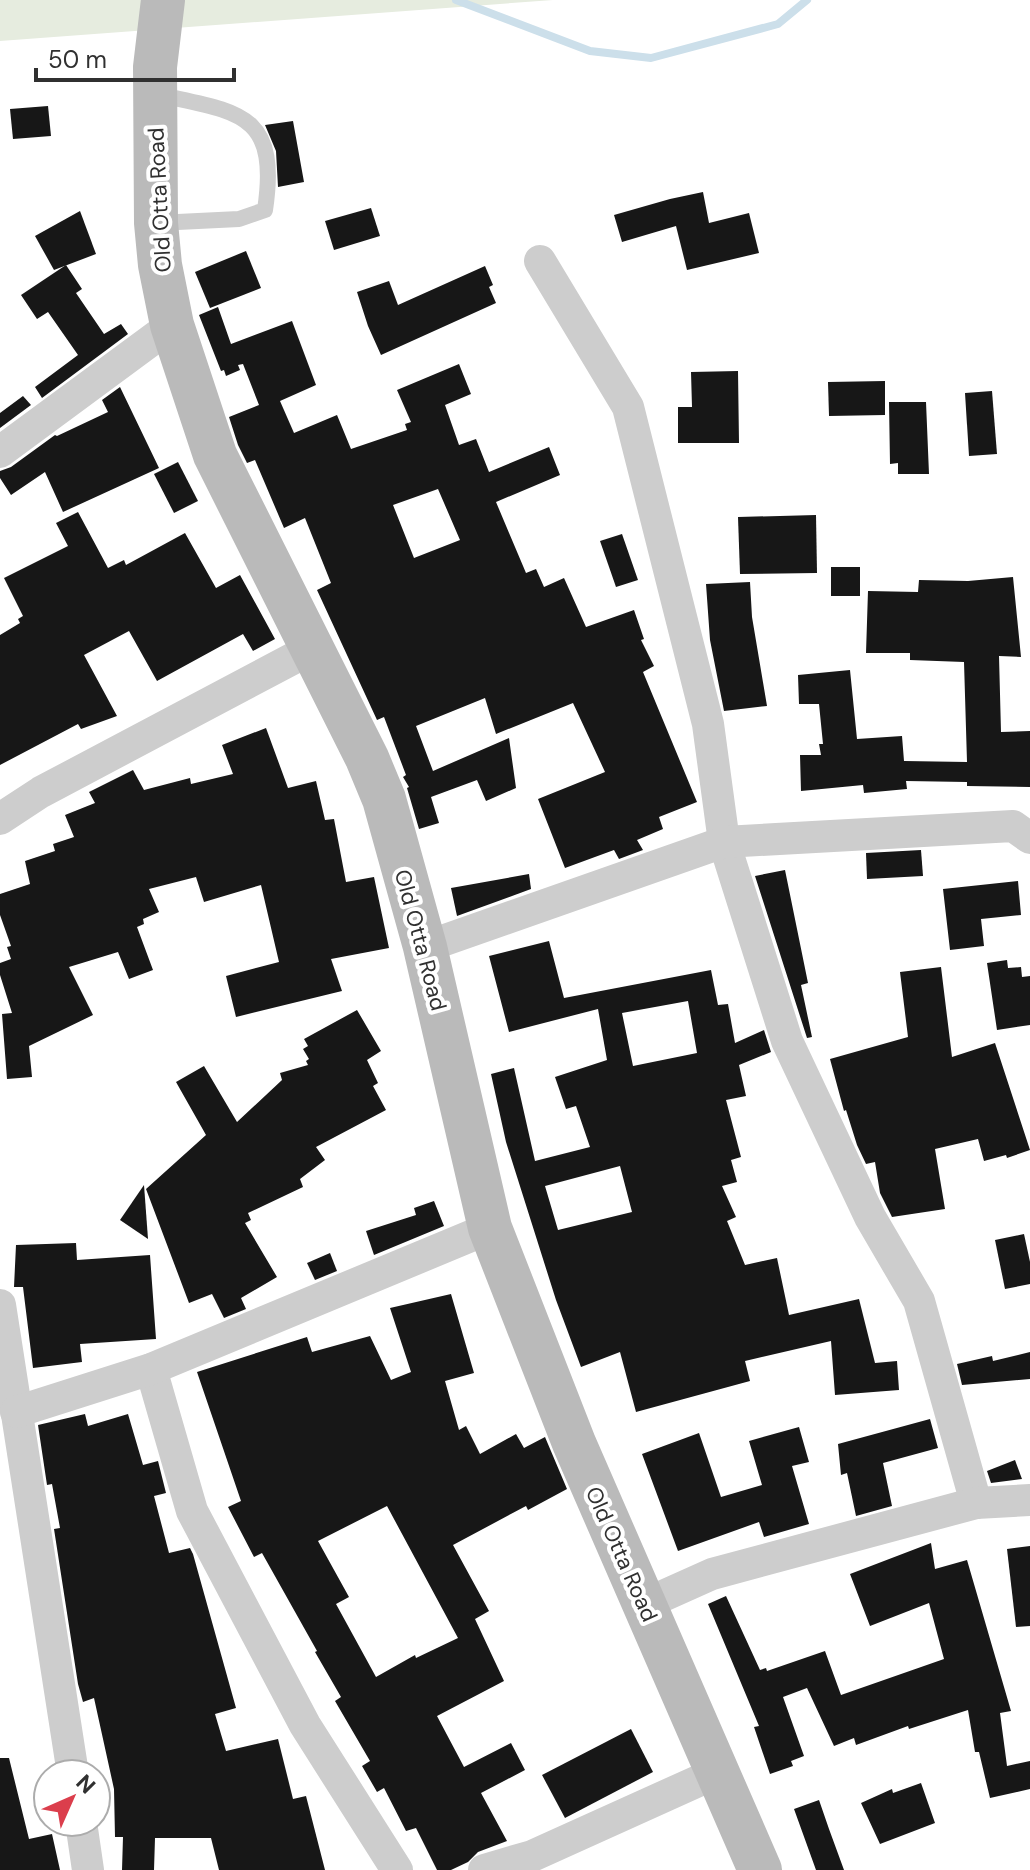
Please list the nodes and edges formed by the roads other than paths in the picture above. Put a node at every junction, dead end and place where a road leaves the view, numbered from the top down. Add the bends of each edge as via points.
1 (163, 6) edge
2 (155, 94) junction
3 (156, 223) junction
4 (540, 261) dead end
5 (172, 325) junction
6 (0, 452) edge
7 (311, 649) junction
8 (0, 819) edge
9 (1030, 838) edge
10 (724, 842) junction
11 (425, 947) junction
12 (490, 1228) junction
13 (0, 1305) edge
14 (151, 1369) junction
15 (16, 1412) junction
16 (1030, 1500) edge
17 (976, 1503) junction
18 (645, 1604) junction
19 (70, 1758) edge
20 (716, 1773) junction
21 (83, 1838) edge
22 (88, 1870) edge
23 (397, 1870) edge
24 (484, 1870) edge
25 (760, 1870) edge

1 - 2 street, Old Otta Road
2 - 3 street, Old Otta Road
2 - 3 lane via 230,110 249,121 261,137 269,180 265,210 239,219
3 - 5 street, Old Otta Road
4 - 10 street via 628,407 708,724
5 - 6 street
5 - 7 street, Old Otta Road via 215,455
7 - 8 street via 41,792
7 - 11 street, Old Otta Road via 384,799
9 - 10 street via 1013,826
10 - 11 street
10 - 17 street via 787,1041 870,1217 919,1301
11 - 12 street, Old Otta Road
12 - 14 street
12 - 18 street, Old Otta Road via 574,1443
13 - 15 street
14 - 15 street
14 - 23 street via 192,1511 305,1725
15 - 19 street
16 - 17 street
17 - 18 street via 712,1574
18 - 20 street, Old Otta Road
20 - 24 street via 532,1856
20 - 25 street, Old Otta Road
21 - 22 street

